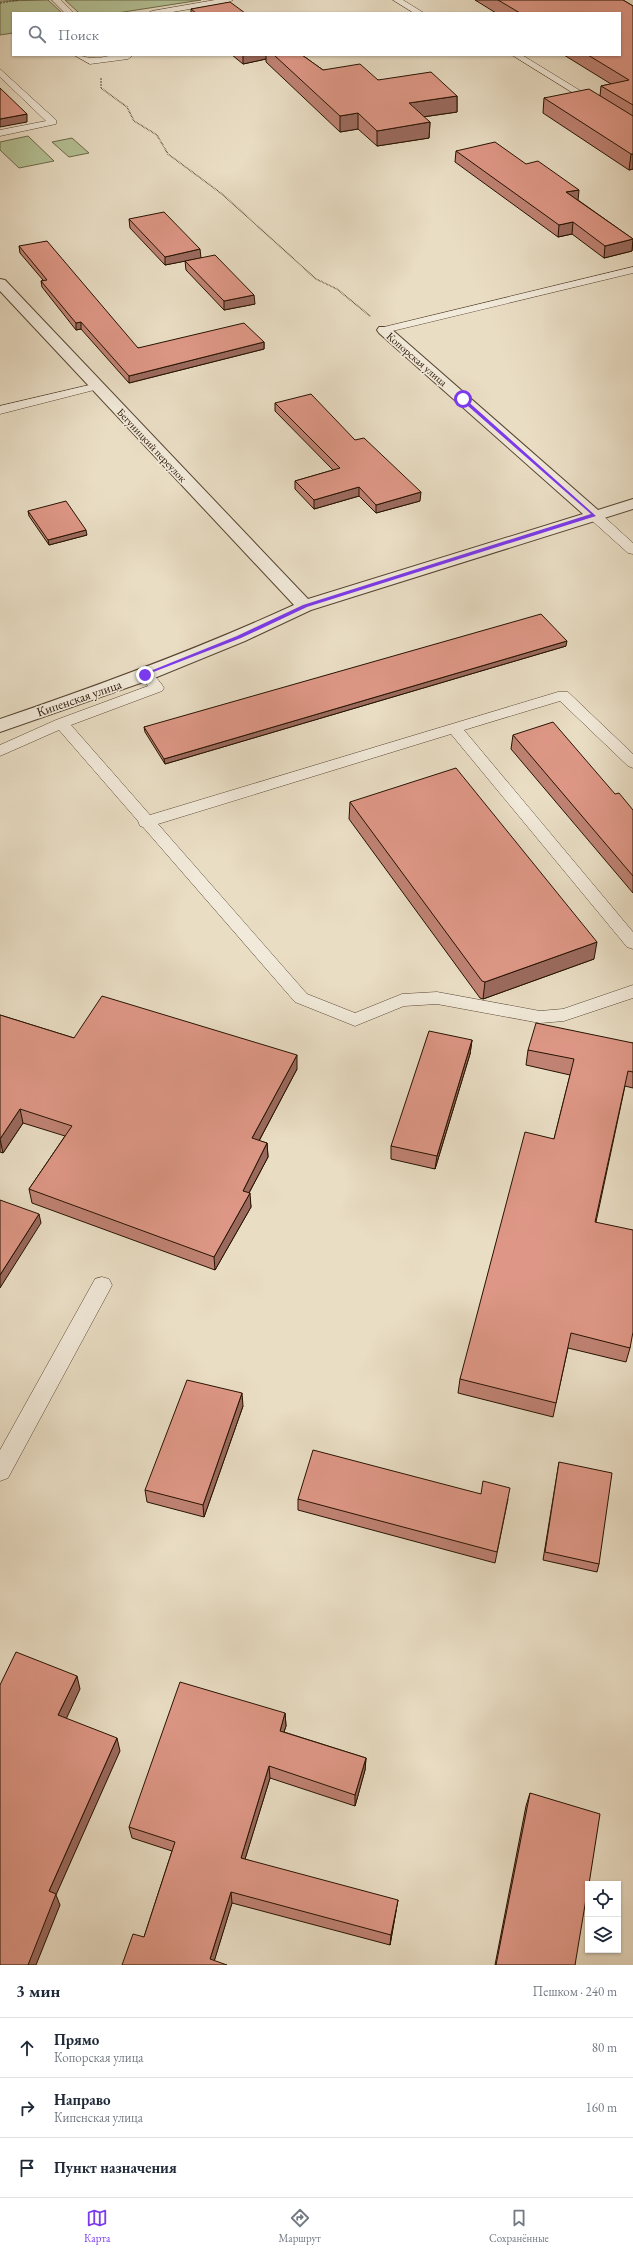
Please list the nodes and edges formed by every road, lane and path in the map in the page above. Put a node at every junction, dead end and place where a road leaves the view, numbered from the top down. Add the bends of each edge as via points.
1 (19, 0) edge
2 (56, 0) edge
3 (229, 0) edge
4 (397, 0) edge
5 (0, 3) edge
6 (69, 12) edge
7 (158, 12) edge
8 (418, 12) edge
9 (80, 56) edge
10 (128, 56) dead end
11 (518, 56) edge
12 (90, 61) junction
13 (0, 72) edge
14 (633, 127) edge
15 (0, 133) edge
16 (633, 270) edge
17 (0, 283) edge
18 (384, 330) junction
19 (98, 386) junction
20 (0, 410) edge
21 (633, 504) edge
22 (594, 515) junction
23 (633, 550) edge
24 (305, 606) junction
25 (145, 675) junction
26 (61, 723) junction
27 (0, 726) edge
28 (454, 728) junction
29 (0, 751) edge
30 (633, 763) edge
31 (145, 822) junction
32 (633, 943) edge
33 (633, 991) edge
34 (102, 1285) dead end
35 (0, 1471) edge

1 - 5 path
2 - 6 lane
3 - 7 lane
4 - 8 lane
9 - 12 lane
10 - 12 lane
11 - 14 lane
12 - 18 path via 102,80 101,88 127,107 134,121 157,135 168,154 222,194 316,279 337,289
13 - 15 lane via 53,122
16 - 18 lane
17 - 19 street, Бегуницкий переулок
18 - 22 street, Копорская улица
19 - 20 lane
19 - 24 street, Бегуницкий переулок
21 - 22 street, Кипенская улица
22 - 23 lane
22 - 24 street, Кипенская улица
24 - 25 street, Кипенская улица via 239,637
25 - 26 lane via 157,688
25 - 27 street, Кипенская улица
26 - 29 lane
26 - 31 lane
28 - 30 lane via 563,695
28 - 31 lane
28 - 32 lane
31 - 33 lane via 301,998 355,1020 402,1000 438,998 540,1017 564,1015
34 - 35 lane

